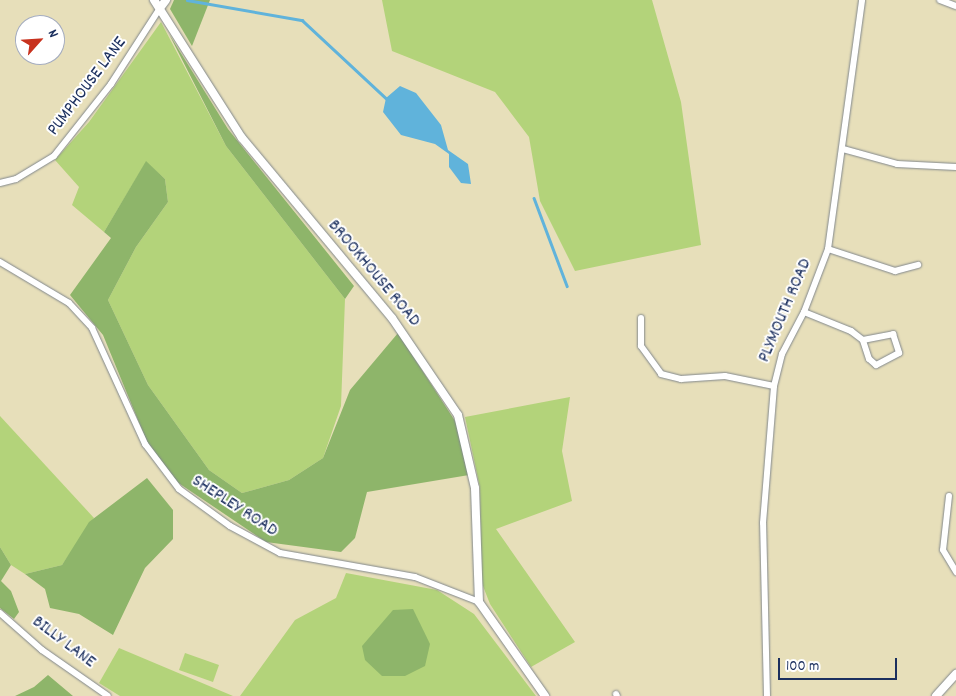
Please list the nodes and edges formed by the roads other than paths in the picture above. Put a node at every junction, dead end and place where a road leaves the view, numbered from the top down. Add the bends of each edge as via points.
1 (154, 0) edge
2 (166, 0) edge
3 (862, 0) edge
4 (940, 0) edge
5 (956, 6) edge
6 (160, 8) junction
7 (843, 149) junction
8 (956, 168) edge
9 (0, 183) edge
10 (828, 249) junction
11 (0, 262) edge
12 (918, 265) dead end
13 (804, 312) junction
14 (641, 318) dead end
15 (863, 340) junction
16 (774, 386) junction
17 (949, 496) dead end
18 (956, 572) edge
19 (479, 602) junction
20 (0, 613) edge
21 (956, 674) edge
22 (108, 696) edge
23 (545, 696) edge
24 (767, 696) edge
25 (936, 696) edge

1 - 6 street, BROOKHOUSE ROAD
2 - 6 street
3 - 7 street, PLYMOUTH ROAD
4 - 5 street
6 - 9 street, PUMPHOUSE LANE via 111,84 54,156 16,180
6 - 19 street, BROOKHOUSE ROAD via 242,138 392,318 458,415 475,488
7 - 8 street via 897,164
7 - 10 street, PLYMOUTH ROAD
10 - 12 street via 895,271
10 - 13 street, PLYMOUTH ROAD
11 - 19 street, SHEPLEY ROAD via 69,303 92,328 145,444 179,489 230,526 280,554 415,577
13 - 15 street via 851,330
13 - 16 street, PLYMOUTH ROAD via 782,354
14 - 16 street via 641,346 661,374 681,379 733,377
15 - 15 street via 890,333 897,337 899,353 876,365 869,359
16 - 24 street, PLYMOUTH ROAD via 762,523
17 - 18 street via 943,550
19 - 23 street
20 - 22 street, BILLY LANE via 42,650
21 - 25 street

